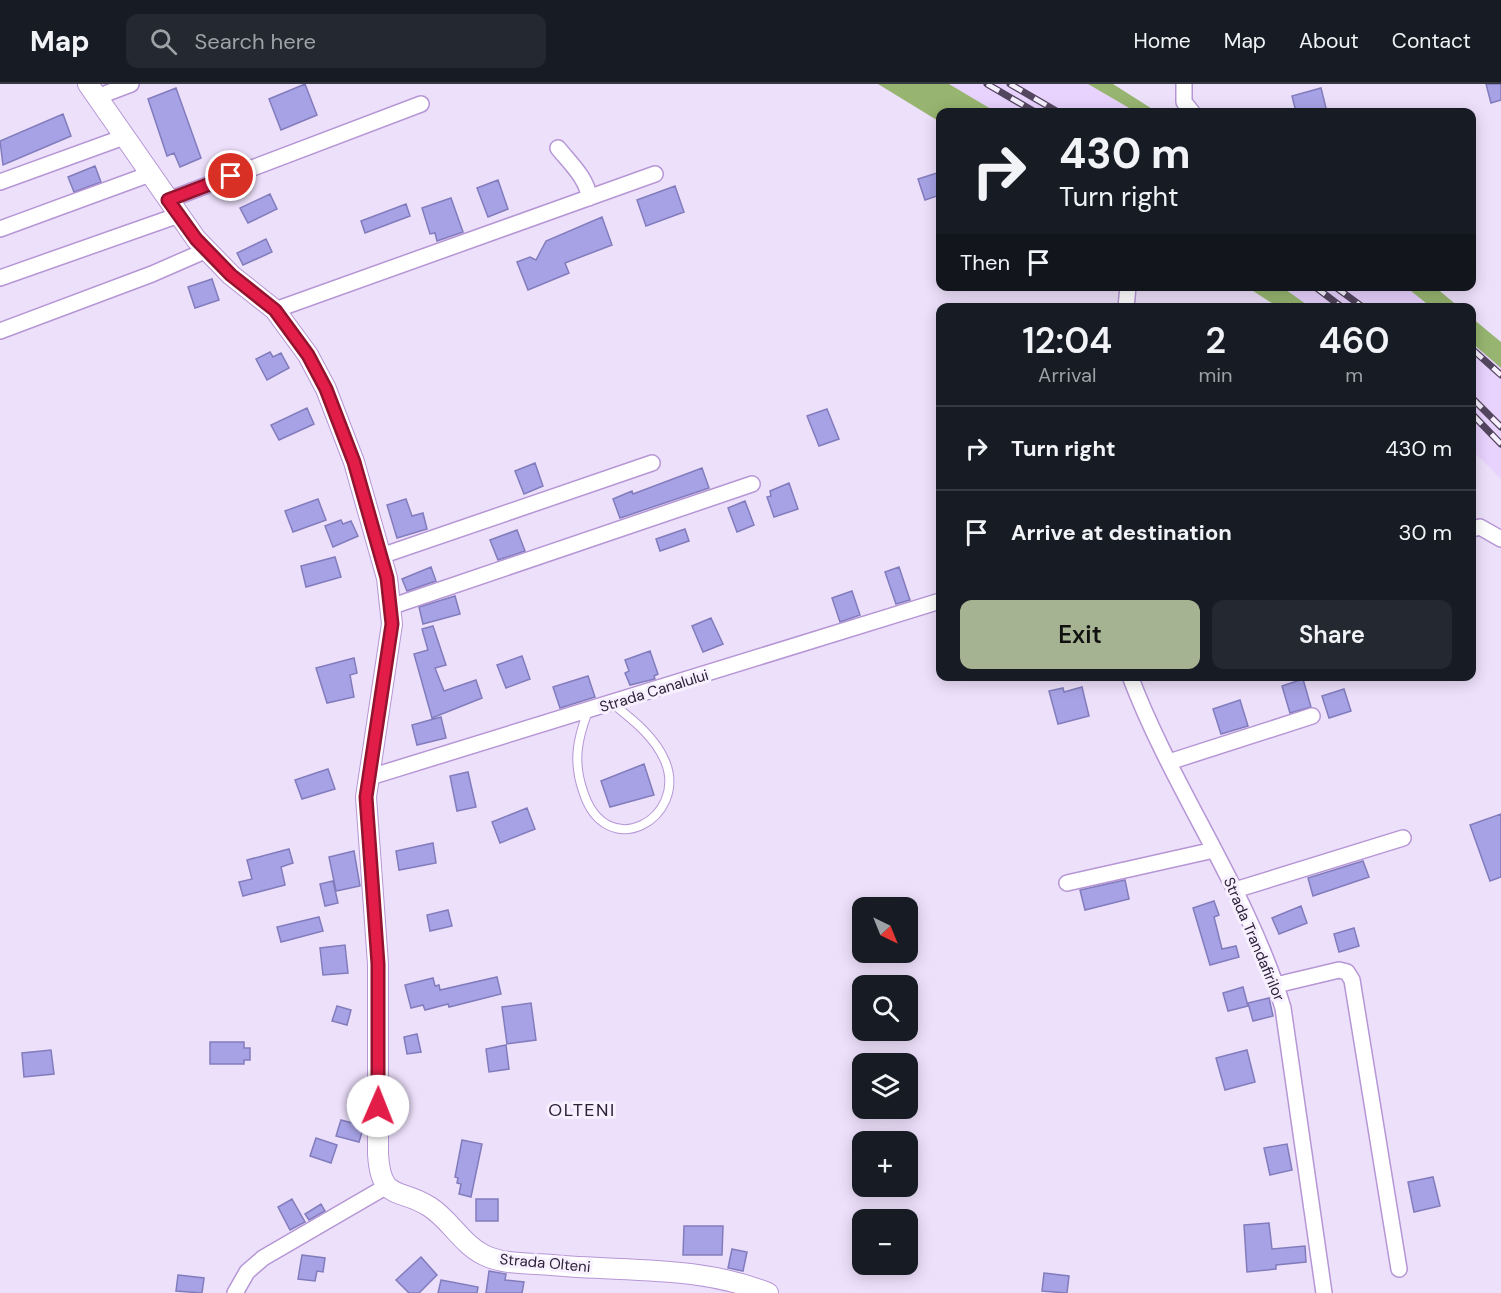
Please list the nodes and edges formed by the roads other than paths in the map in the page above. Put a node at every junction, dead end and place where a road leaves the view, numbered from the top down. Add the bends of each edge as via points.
1 (130, 84) edge
2 (1184, 84) edge
3 (93, 91) edge
4 (421, 104) dead end
5 (1189, 108) edge
6 (124, 137) junction
7 (558, 148) dead end
8 (150, 174) junction
9 (655, 174) dead end
10 (0, 182) edge
11 (589, 198) junction
12 (173, 207) junction
13 (0, 229) edge
14 (207, 250) junction
15 (0, 278) edge
16 (275, 310) junction
17 (0, 331) edge
18 (652, 463) dead end
19 (752, 484) dead end
20 (1476, 526) edge
21 (1501, 539) edge
22 (381, 556) junction
23 (936, 602) edge
24 (390, 608) junction
25 (1132, 681) edge
26 (613, 704) junction
27 (588, 711) junction
28 (1312, 716) dead end
29 (1169, 762) junction
30 (367, 778) junction
31 (1403, 838) dead end
32 (1214, 849) junction
33 (1067, 883) dead end
34 (1235, 890) junction
35 (1276, 984) junction
36 (387, 1186) junction
37 (1399, 1269) dead end
38 (235, 1293) edge
39 (768, 1293) edge
40 (1324, 1293) edge

1 - 3 street
2 - 5 street via 1184,102
3 - 6 street
4 - 12 street
6 - 8 street
6 - 10 street
7 - 11 street via 583,179
8 - 12 street
8 - 13 street
9 - 11 street
11 - 16 street
12 - 14 street
12 - 15 street
14 - 16 street
14 - 17 street
16 - 22 street via 308,355 326,389 354,462
18 - 22 street
19 - 24 street
20 - 21 street
22 - 24 street
23 - 26 street, Strada Canalului
24 - 30 street via 390,648
25 - 29 street, Strada Trandafirilor
26 - 27 street, Strada Canalului
26 - 27 lane via 657,746 666,763 670,786 668,800 646,823 633,829 602,824 587,805 576,762
27 - 30 street, Strada Canalului
28 - 29 street
29 - 32 street, Strada Trandafirilor
30 - 36 street via 378,964 378,1166
31 - 34 street
32 - 33 street
32 - 34 street, Strada Trandafirilor
34 - 35 street, Strada Trandafirilor
35 - 37 street via 1339,970 1347,972 1352,980
35 - 40 street, Strada Trandafirilor via 1283,1008
36 - 38 street via 263,1258 247,1272
36 - 39 street, Strada Olteni via 395,1194 427,1205 477,1250 492,1258 583,1268 674,1270

